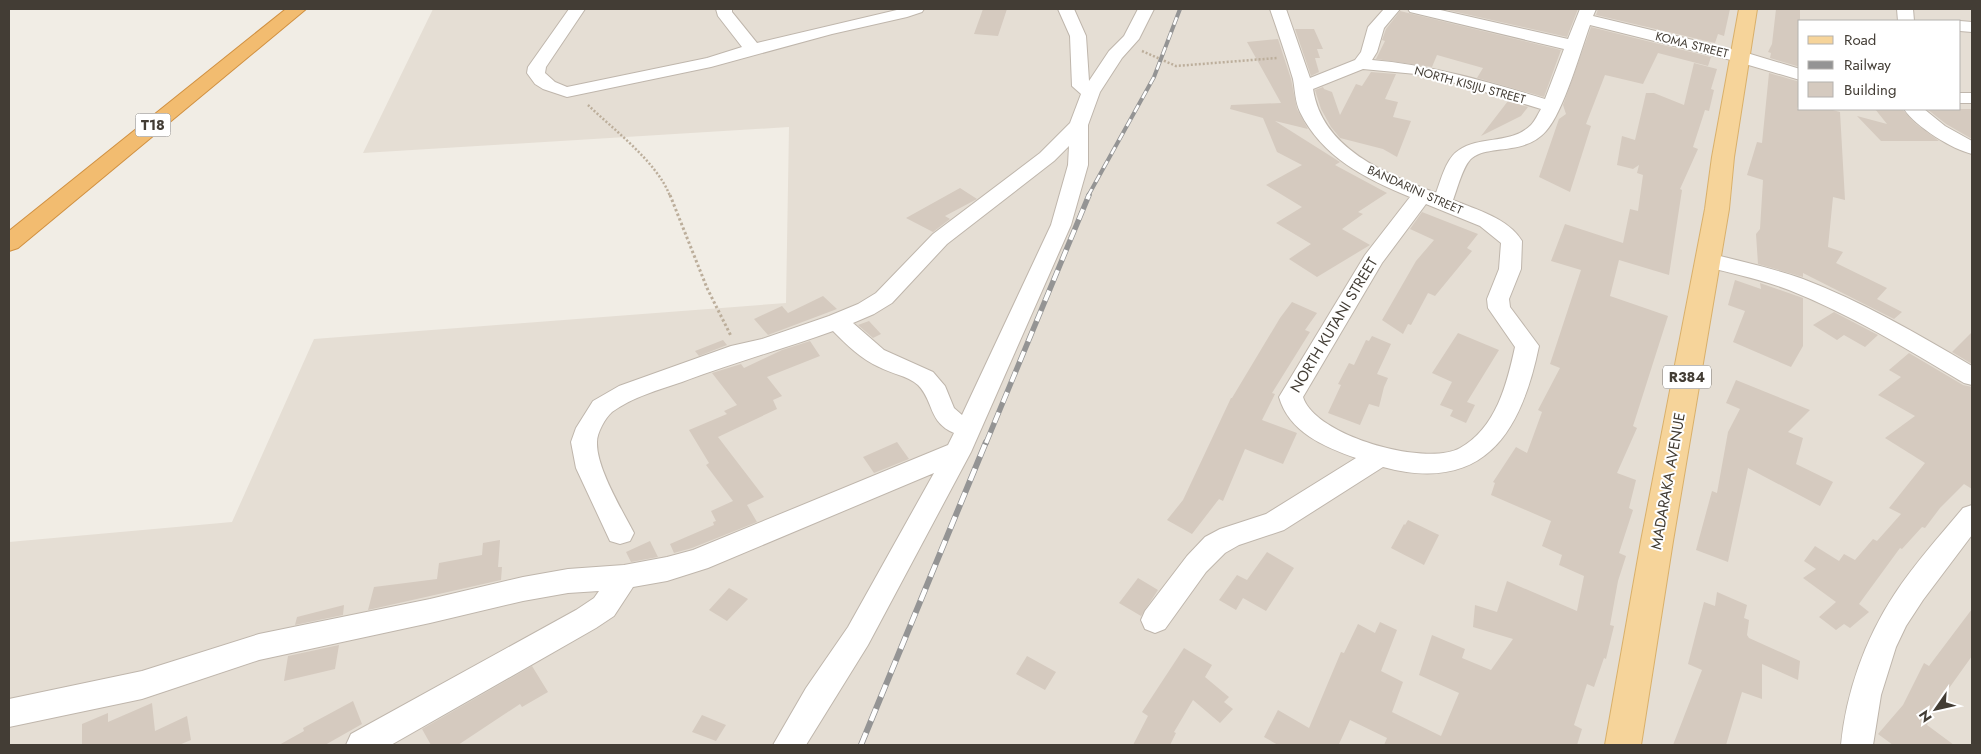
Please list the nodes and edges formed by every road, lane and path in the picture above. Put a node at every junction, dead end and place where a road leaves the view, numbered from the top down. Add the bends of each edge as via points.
1 (297, 9) edge
2 (577, 9) edge
3 (724, 9) edge
4 (916, 9) edge
5 (1066, 9) edge
6 (1146, 9) edge
7 (1278, 9) edge
8 (1392, 9) edge
9 (1416, 9) edge
10 (1748, 9) edge
11 (1586, 14) edge
12 (1125, 46) junction
13 (1575, 46) junction
14 (753, 49) junction
15 (1740, 57) junction
16 (1295, 58) junction
17 (1361, 64) junction
18 (1798, 74) edge
19 (1303, 87) junction
20 (574, 92) junction
21 (1091, 92) junction
22 (1550, 106) junction
23 (1914, 110) edge
24 (1079, 125) junction
25 (1972, 148) edge
26 (1433, 198) junction
27 (1501, 229) joint
28 (9, 243) edge
29 (1708, 260) junction
30 (837, 321) junction
31 (739, 352) junction
32 (1972, 378) edge
33 (963, 440) junction
34 (1380, 456) junction
35 (1972, 516) edge
36 (620, 533) dead end
37 (624, 577) junction
38 (1155, 620) dead end
39 (9, 713) edge
40 (362, 745) edge
41 (790, 745) edge
42 (1623, 745) edge
43 (1857, 745) edge

1 - 28 highway, T18
2 - 20 street via 536,73 542,81 559,90
3 - 14 street
4 - 14 street
5 - 21 street via 1078,36 1081,86
6 - 12 street
7 - 16 street, BANDARINI STREET
8 - 17 street via 1376,27 1369,52
9 - 13 street
10 - 15 main road, MADARAKA AVENUE / R384
11 - 13 street, NORTH KUTANI STREET
11 - 15 street, KOMA STREET
12 - 16 path via 1176,66
12 - 21 street via 1115,55
13 - 22 street, NORTH KUTANI STREET
14 - 20 street via 711,62
15 - 18 street, KOMA STREET
15 - 29 main road, MADARAKA AVENUE / R384
16 - 19 street, BANDARINI STREET
17 - 19 street, NORTH KISIJU STREET
17 - 22 street, NORTH KISIJU STREET via 1416,69
19 - 26 street, BANDARINI STREET via 1309,114 1339,152 1390,181
20 - 31 path via 646,161 667,188 707,288
21 - 24 street
22 - 26 street, NORTH KUTANI STREET via 1539,128 1523,139 1465,154
23 - 25 street via 1938,130
24 - 30 street via 1041,162 940,239 884,298
24 - 33 street via 1078,165 1062,226
26 - 27 street, BANDARINI STREET
26 - 34 street, NORTH KUTANI STREET via 1373,260 1291,397 1290,405 1319,432
27 - 34 street, NORTH KUTANI STREET via 1512,246 1510,269 1498,299 1499,308 1527,346 1506,416 1477,449 1452,461 1402,461
29 - 32 street via 1768,275 1849,308
29 - 42 main road, MADARAKA AVENUE / R384
30 - 31 street
30 - 33 street via 882,360 922,376 936,392 946,418 956,425
31 - 36 street via 628,392 602,407 588,428 584,442 589,468
33 - 37 street via 698,560 667,570
33 - 41 street via 858,636
34 - 38 street via 1275,522 1221,540 1208,551
35 - 43 street via 1910,596 1892,625 1871,672
37 - 39 street via 550,584 259,647 142,685
37 - 40 street via 604,607 586,620

